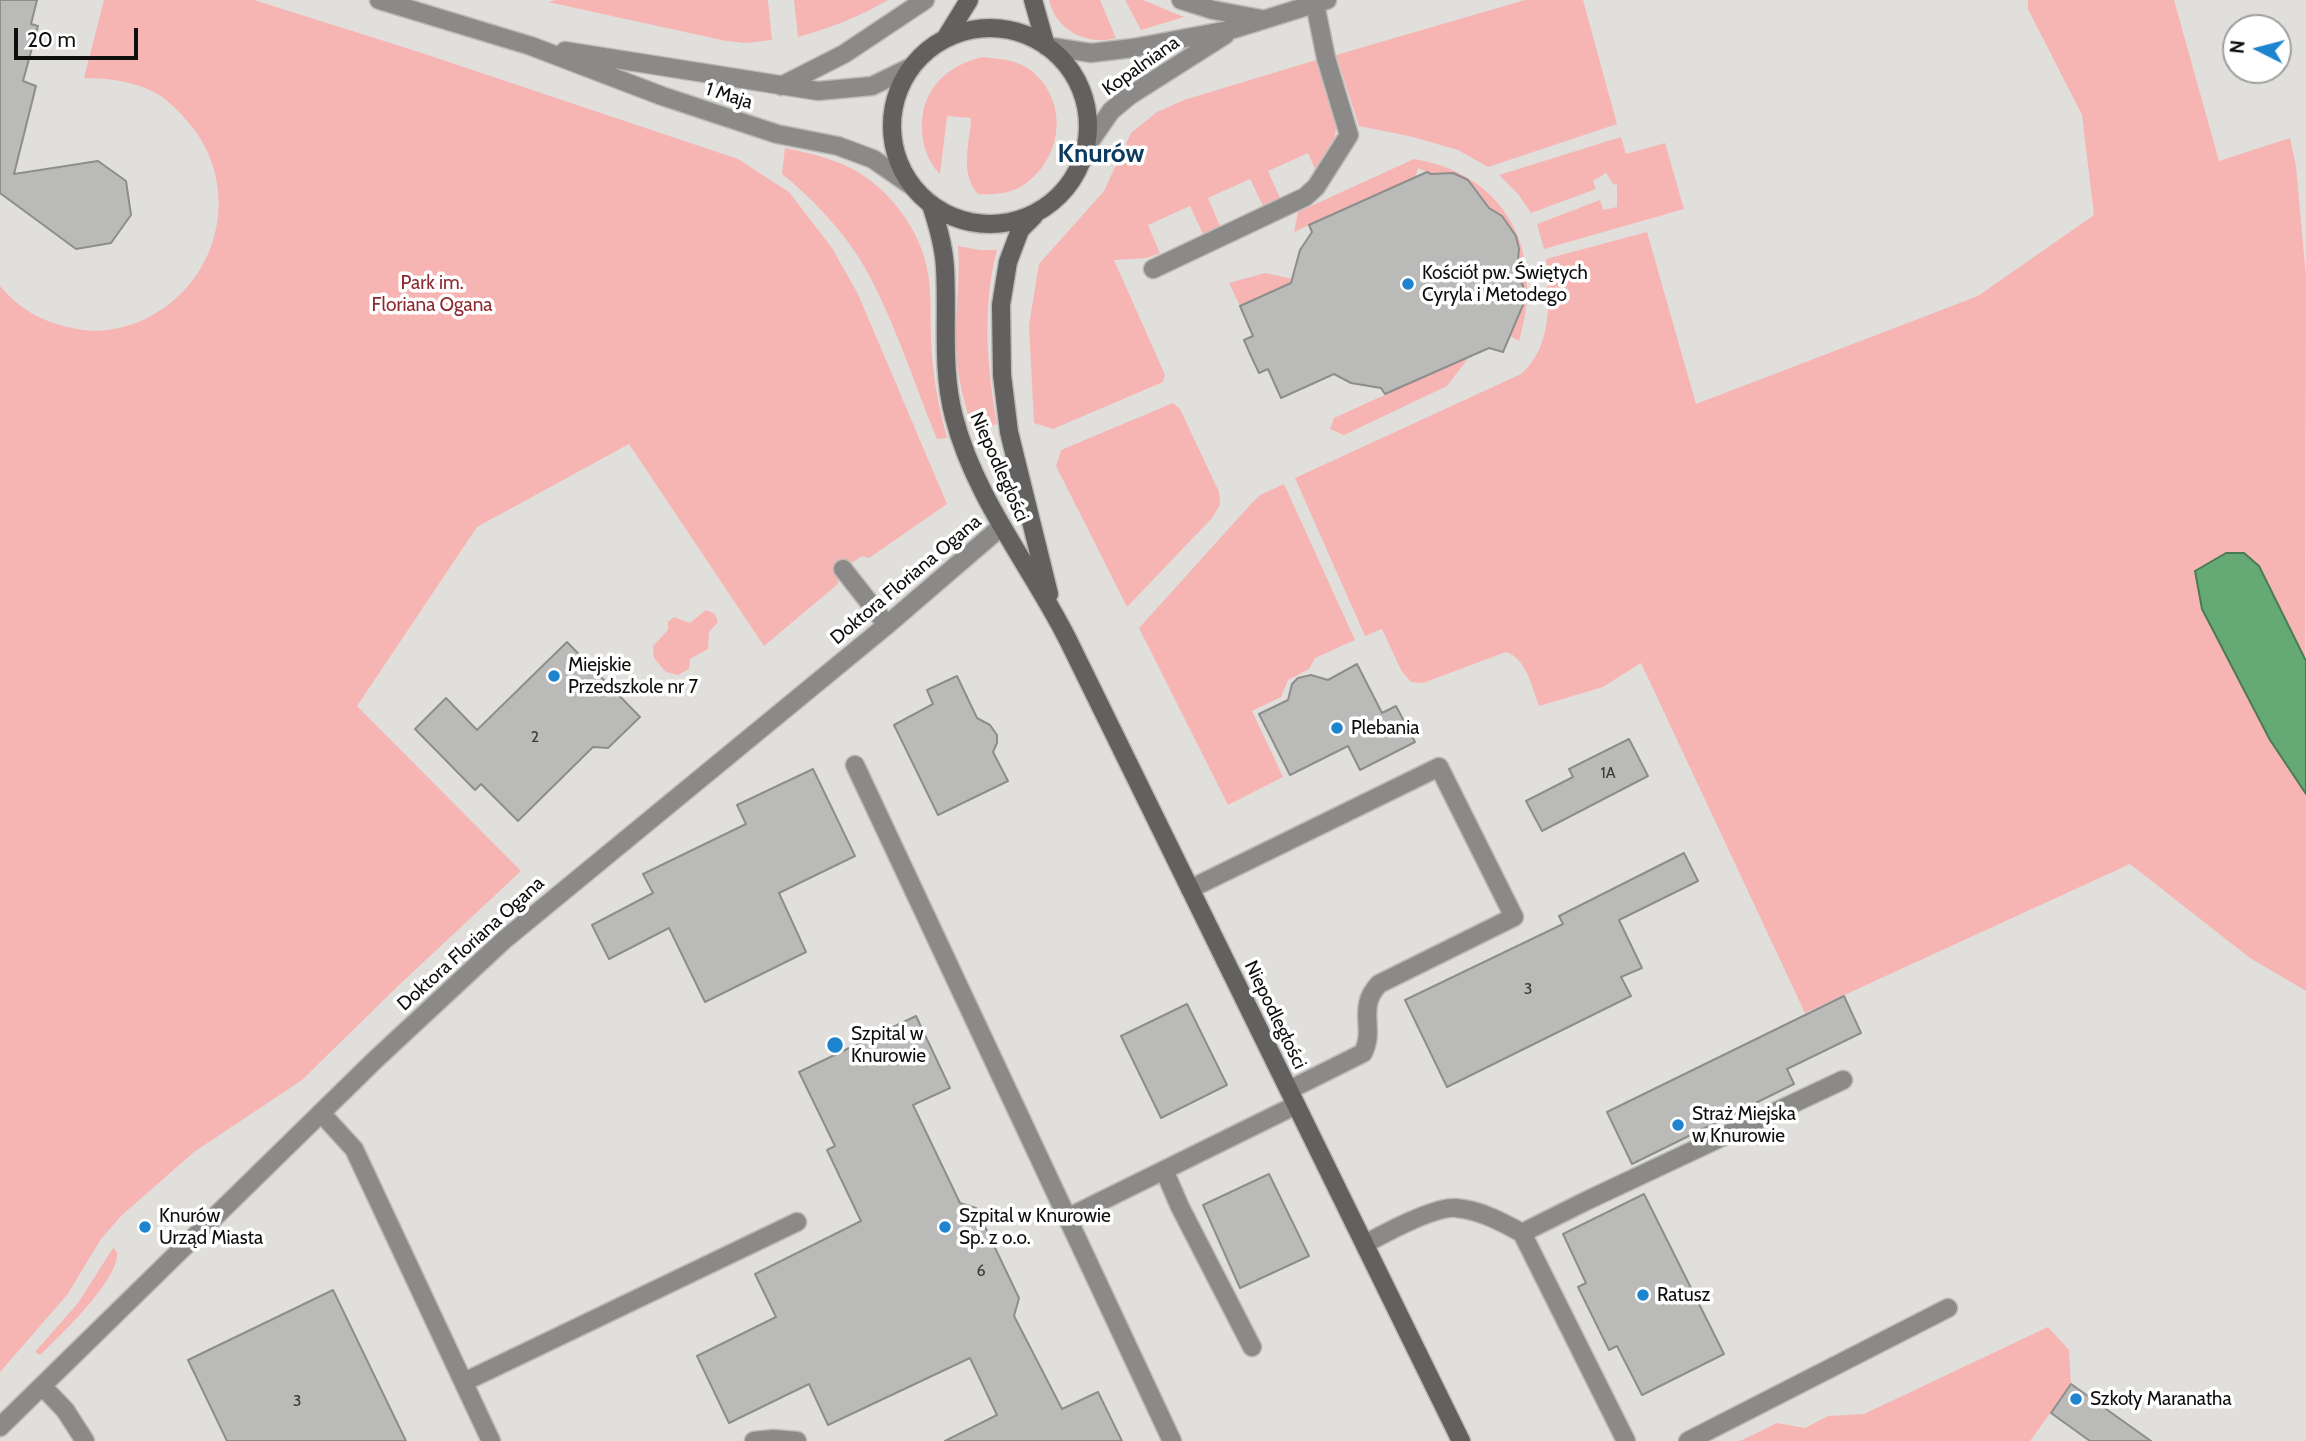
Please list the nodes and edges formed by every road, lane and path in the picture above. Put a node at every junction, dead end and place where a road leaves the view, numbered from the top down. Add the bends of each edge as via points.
1 (379, 0) edge
2 (925, 0) edge
3 (969, 0) edge
4 (1033, 0) edge
5 (1181, 0) edge
6 (1321, 2) edge
7 (1264, 20) junction
8 (1234, 29) junction
9 (946, 39) junction
10 (531, 46) junction
11 (1046, 46) junction
12 (911, 67) junction
13 (782, 86) junction
14 (1084, 150) junction
15 (912, 186) junction
16 (932, 205) junction
17 (1038, 213) junction
18 (1153, 269) dead end
19 (1001, 527) junction
20 (843, 569) dead end
21 (1052, 608) junction
22 (887, 625) junction
23 (855, 765) dead end
24 (1190, 890) junction
25 (1843, 1080) dead end
26 (1292, 1098) junction
27 (321, 1113) junction
28 (1164, 1170) junction
29 (1067, 1218) junction
30 (797, 1222) dead end
31 (1522, 1233) junction
32 (1366, 1244) junction
33 (1948, 1308) dead end
34 (1252, 1348) dead end
35 (464, 1382) junction
36 (43, 1387) junction
37 (0, 1427) edge
38 (85, 1441) edge
39 (491, 1441) edge
40 (754, 1441) edge
41 (797, 1441) edge
42 (1172, 1441) edge
43 (1461, 1441) edge
44 (1626, 1441) edge
45 (1688, 1441) edge

1 - 10 street, 1 Maja
2 - 13 street via 844,54
3 - 9 main road
4 - 11 main road
5 - 7 street
6 - 7 street, Kopalniana
6 - 18 street via 1324,50 1349,135 1305,197
7 - 8 street, Kopalniana
8 - 11 street, Kopalniana via 1091,53
8 - 14 street, Kopalniana via 1129,96 1111,111
9 - 11 main road via 962,32 999,29
9 - 12 main road
10 - 13 street, 1 Maja
10 - 15 street, 1 Maja via 777,134 838,146 873,159
11 - 14 main road via 1062,59 1082,92 1087,130
12 - 13 street, 1 Maja via 872,86 818,90
12 - 15 main road via 900,86 892,128 894,148
14 - 17 main road via 1067,185
15 - 16 main road
16 - 17 main road via 948,215 981,223 1019,220
16 - 19 main road, Niepodległości via 945,267 947,381 954,417
17 - 21 main road, Niepodległości via 1020,230 1007,262 1001,305 1002,376 1009,432
19 - 21 main road, Niepodległości
19 - 22 street, Doktora Floriana Ogana
20 - 22 street
21 - 24 main road, Niepodległości
22 - 27 street, Doktora Floriana Ogana via 504,940
23 - 29 street
24 - 26 main road, Niepodległości
24 - 26 street via 1439,767 1514,917 1379,984 1367,1004 1368,1045 1363,1053
25 - 31 street
26 - 28 street
26 - 32 main road, Niepodległości
27 - 35 street via 354,1149
27 - 36 street, Doktora Floriana Ogana
28 - 29 street
28 - 34 street
29 - 42 street
30 - 35 street
31 - 32 street via 1493,1218 1454,1207 1417,1218
31 - 44 street
32 - 43 main road, Niepodległości
33 - 45 street
35 - 39 street
36 - 37 street, Doktora Floriana Ogana
36 - 38 street
40 - 41 street

